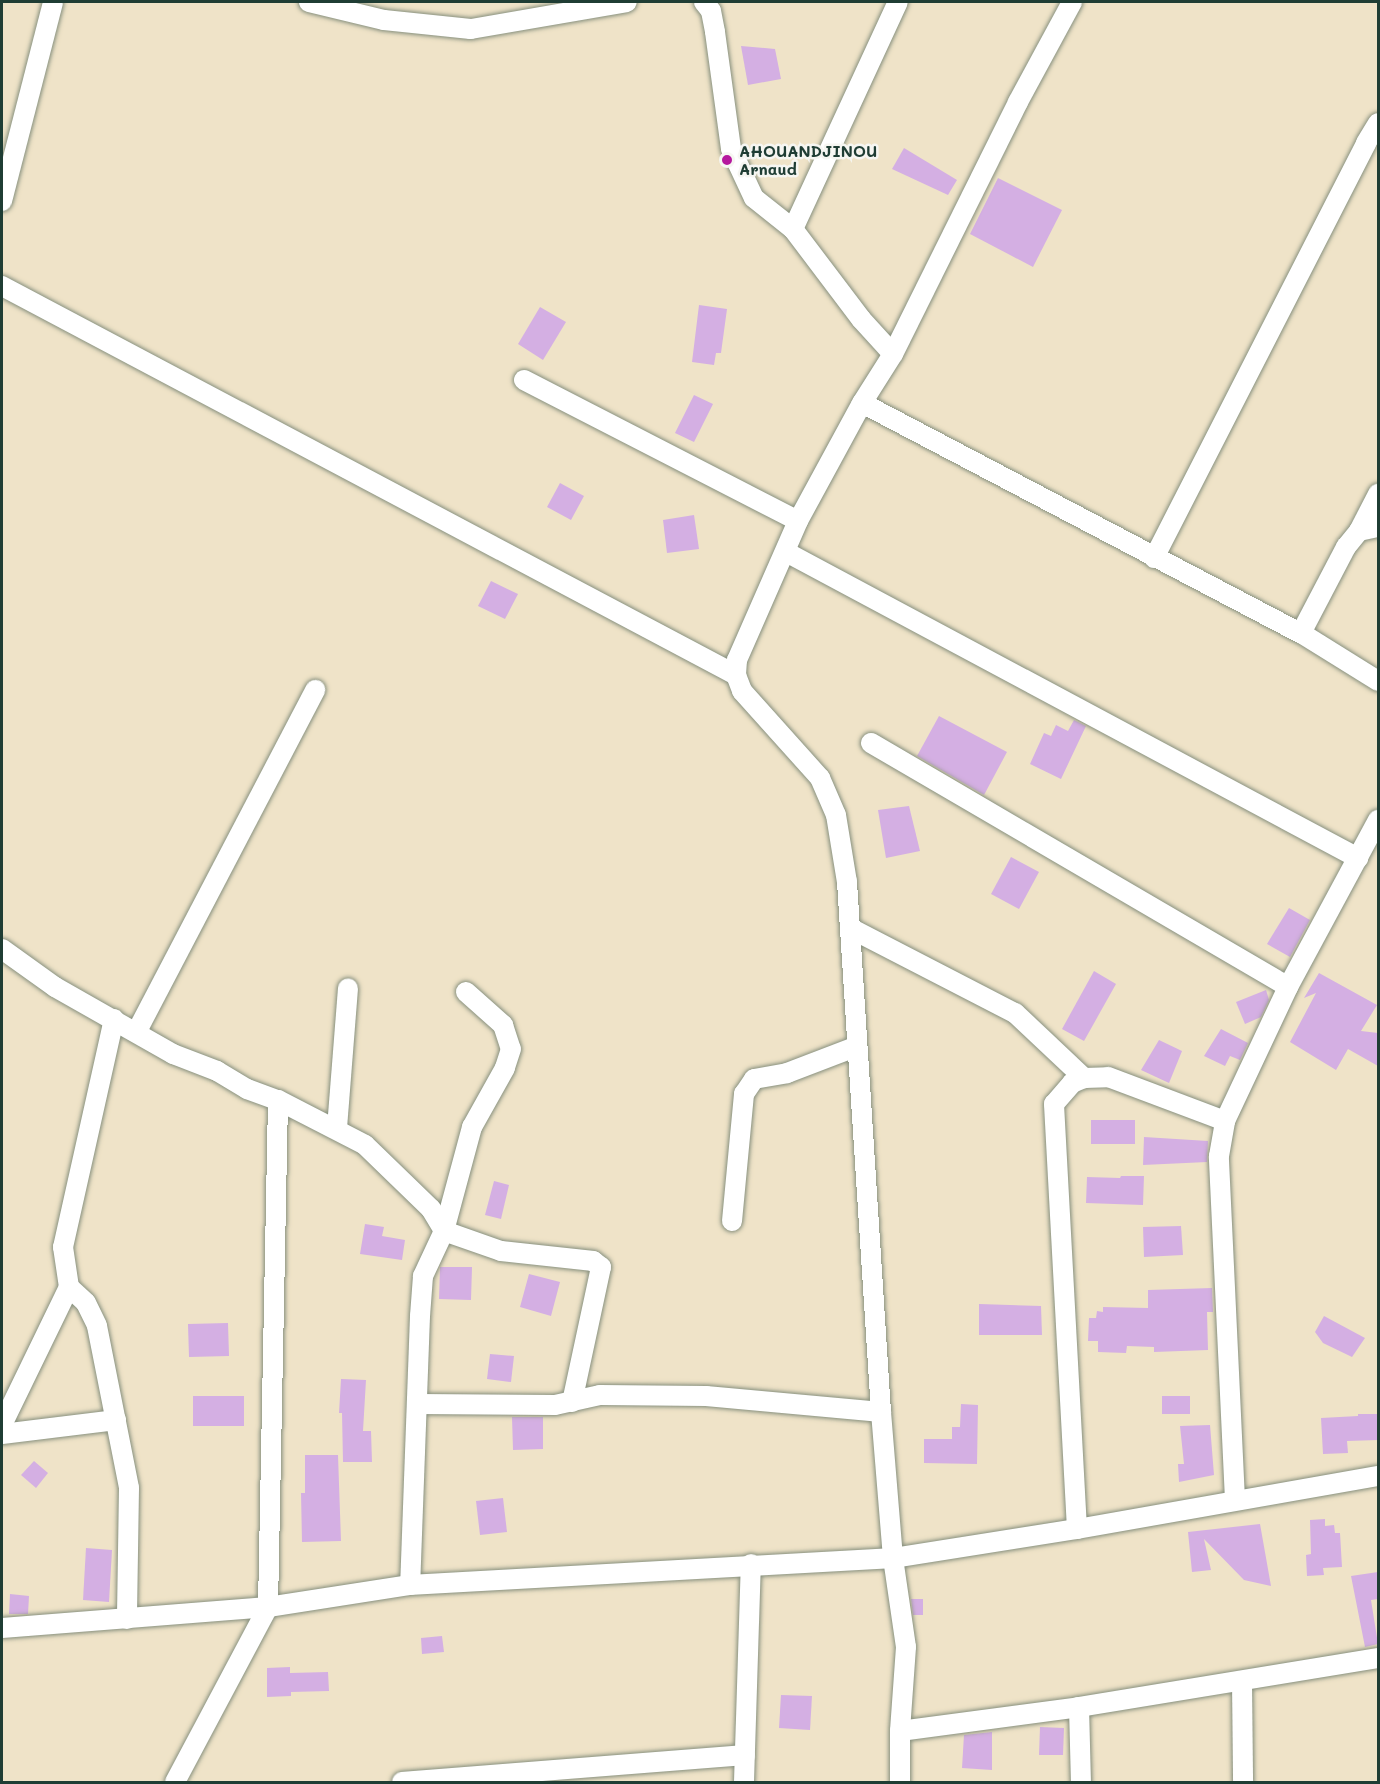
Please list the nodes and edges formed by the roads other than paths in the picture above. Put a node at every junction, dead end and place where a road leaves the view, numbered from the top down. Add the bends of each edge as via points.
1 (53, 2) edge
2 (309, 2) edge
3 (627, 2) edge
4 (704, 2) edge
5 (898, 2) edge
6 (1072, 2) edge
7 (548, 9) edge
8 (1378, 123) edge
9 (2, 201) edge
10 (793, 229) junction
11 (2, 286) edge
12 (893, 354) junction
13 (524, 380) dead end
14 (862, 403) junction
15 (1378, 494) edge
16 (798, 521) junction
17 (1378, 527) edge
18 (1359, 531) junction
19 (786, 552) junction
20 (1154, 558) junction
21 (1301, 633) junction
22 (736, 675) junction
23 (1378, 681) edge
24 (315, 690) dead end
25 (871, 743) dead end
26 (1378, 820) edge
27 (1358, 858) junction
28 (850, 928) junction
29 (2, 949) edge
30 (1288, 987) junction
31 (348, 988) dead end
32 (466, 992) dead end
33 (114, 1020) junction
34 (137, 1031) junction
35 (855, 1047) junction
36 (1084, 1078) junction
37 (278, 1100) junction
38 (1225, 1120) junction
39 (337, 1128) junction
40 (732, 1221) dead end
41 (444, 1231) junction
42 (69, 1287) junction
43 (572, 1402) junction
44 (417, 1404) junction
45 (881, 1412) junction
46 (116, 1420) junction
47 (2, 1425) edge
48 (2, 1434) edge
49 (1378, 1476) edge
50 (1235, 1500) junction
51 (1077, 1529) junction
52 (893, 1558) junction
53 (751, 1564) junction
54 (410, 1585) junction
55 (268, 1607) junction
56 (127, 1620) junction
57 (2, 1628) edge
58 (1378, 1658) edge
59 (1242, 1681) junction
60 (1079, 1707) junction
61 (900, 1731) junction
62 (745, 1755) junction
63 (175, 1782) edge
64 (402, 1782) edge
65 (744, 1782) edge
66 (900, 1782) edge
67 (1081, 1782) edge
68 (1244, 1782) edge

1 - 9 street
2 - 7 street via 384,20 471,28
3 - 7 street
4 - 10 street via 711,11 715,32 731,149 754,198
5 - 10 street
6 - 12 street
8 - 20 street
10 - 12 street via 861,320
11 - 22 street
12 - 14 street
13 - 16 street
14 - 16 street
14 - 20 street via 1048,498
15 - 18 street
16 - 19 street
17 - 18 street
18 - 21 street via 1346,547
19 - 22 street via 737,660
19 - 27 street
20 - 21 street
21 - 23 street
22 - 28 street via 742,691 820,778 836,815
24 - 34 street
25 - 30 street
26 - 27 street
27 - 30 street
28 - 35 street
28 - 36 street via 1015,1013
29 - 33 street via 55,987
30 - 38 street
31 - 39 street
32 - 41 street via 503,1025 511,1050 472,1126
33 - 34 street
33 - 42 street via 63,1247
34 - 37 street via 173,1054
35 - 40 street via 787,1073 754,1079 744,1094
35 - 45 street
36 - 38 street via 1108,1077
36 - 51 street via 1072,1083 1054,1104
37 - 39 street
37 - 55 street
38 - 50 street via 1219,1156
39 - 41 street via 365,1145 430,1209
41 - 43 street via 501,1251 593,1261 601,1268
41 - 44 street via 423,1276
42 - 46 street via 86,1303 97,1326
42 - 47 street
43 - 44 street
43 - 45 street via 600,1395 706,1396
44 - 54 street
45 - 52 street
46 - 48 street
46 - 56 street via 129,1488
49 - 50 street
50 - 51 street
51 - 52 street
52 - 53 street
52 - 61 street via 906,1647
53 - 54 street
53 - 62 street
54 - 55 street
55 - 56 street
55 - 63 street
56 - 57 street
58 - 59 street
59 - 60 street
59 - 68 street
60 - 61 street
60 - 67 street
61 - 66 street
62 - 64 street
62 - 65 street

